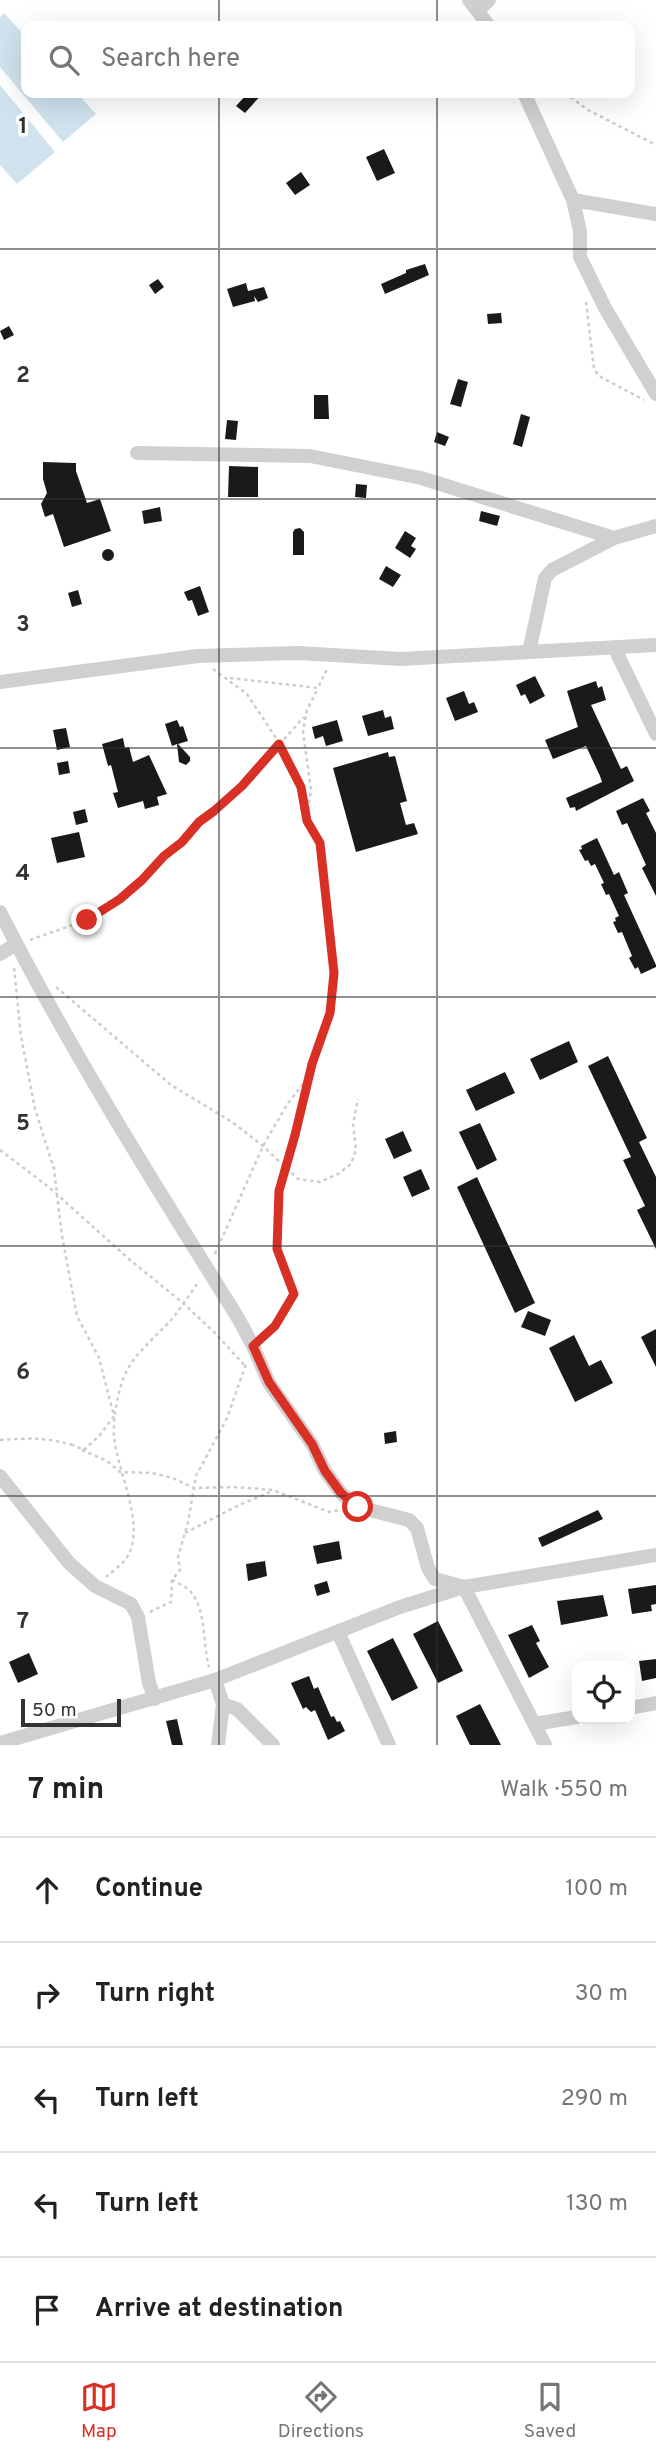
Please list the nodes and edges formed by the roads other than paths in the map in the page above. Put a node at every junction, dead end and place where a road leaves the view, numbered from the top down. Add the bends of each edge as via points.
1 (479, 3) edge
2 (487, 21) edge
3 (526, 98) edge
4 (573, 200) junction
5 (656, 214) edge
6 (653, 399) edge
7 (137, 453) dead end
8 (656, 526) edge
9 (614, 538) junction
10 (656, 645) edge
11 (614, 647) junction
12 (529, 652) junction
13 (0, 682) edge
14 (656, 734) edge
15 (0, 912) edge
16 (16, 944) junction
17 (0, 954) edge
18 (0, 1476) edge
19 (656, 1555) edge
20 (464, 1587) junction
21 (338, 1632) junction
22 (215, 1680) junction
23 (155, 1699) junction
24 (656, 1703) edge
25 (223, 1704) junction
26 (635, 1707) edge
27 (572, 1718) edge
28 (534, 1724) junction
29 (38, 1739) edge
30 (0, 1743) edge
31 (218, 1745) edge
32 (273, 1745) edge
33 (389, 1745) edge
34 (545, 1745) edge

1 - 2 street
3 - 4 street
4 - 5 street
4 - 6 street via 580,257
7 - 9 street via 310,456 421,478
8 - 9 street
9 - 12 street via 575,556 545,578
10 - 11 street
11 - 12 street
11 - 14 street
12 - 13 street via 401,659 298,653 198,656
15 - 16 street
16 - 17 street
16 - 20 street via 113,1116 253,1346 269,1382 333,1482 358,1507 410,1520 435,1578
18 - 23 street via 69,1563 95,1586 131,1604 138,1617
19 - 20 street
20 - 21 street via 400,1606
20 - 28 street
21 - 22 street
21 - 33 street
22 - 23 street
22 - 25 street
23 - 29 street
24 - 26 street
25 - 31 street
25 - 32 street via 237,1709
27 - 28 street
28 - 34 street
29 - 30 street

